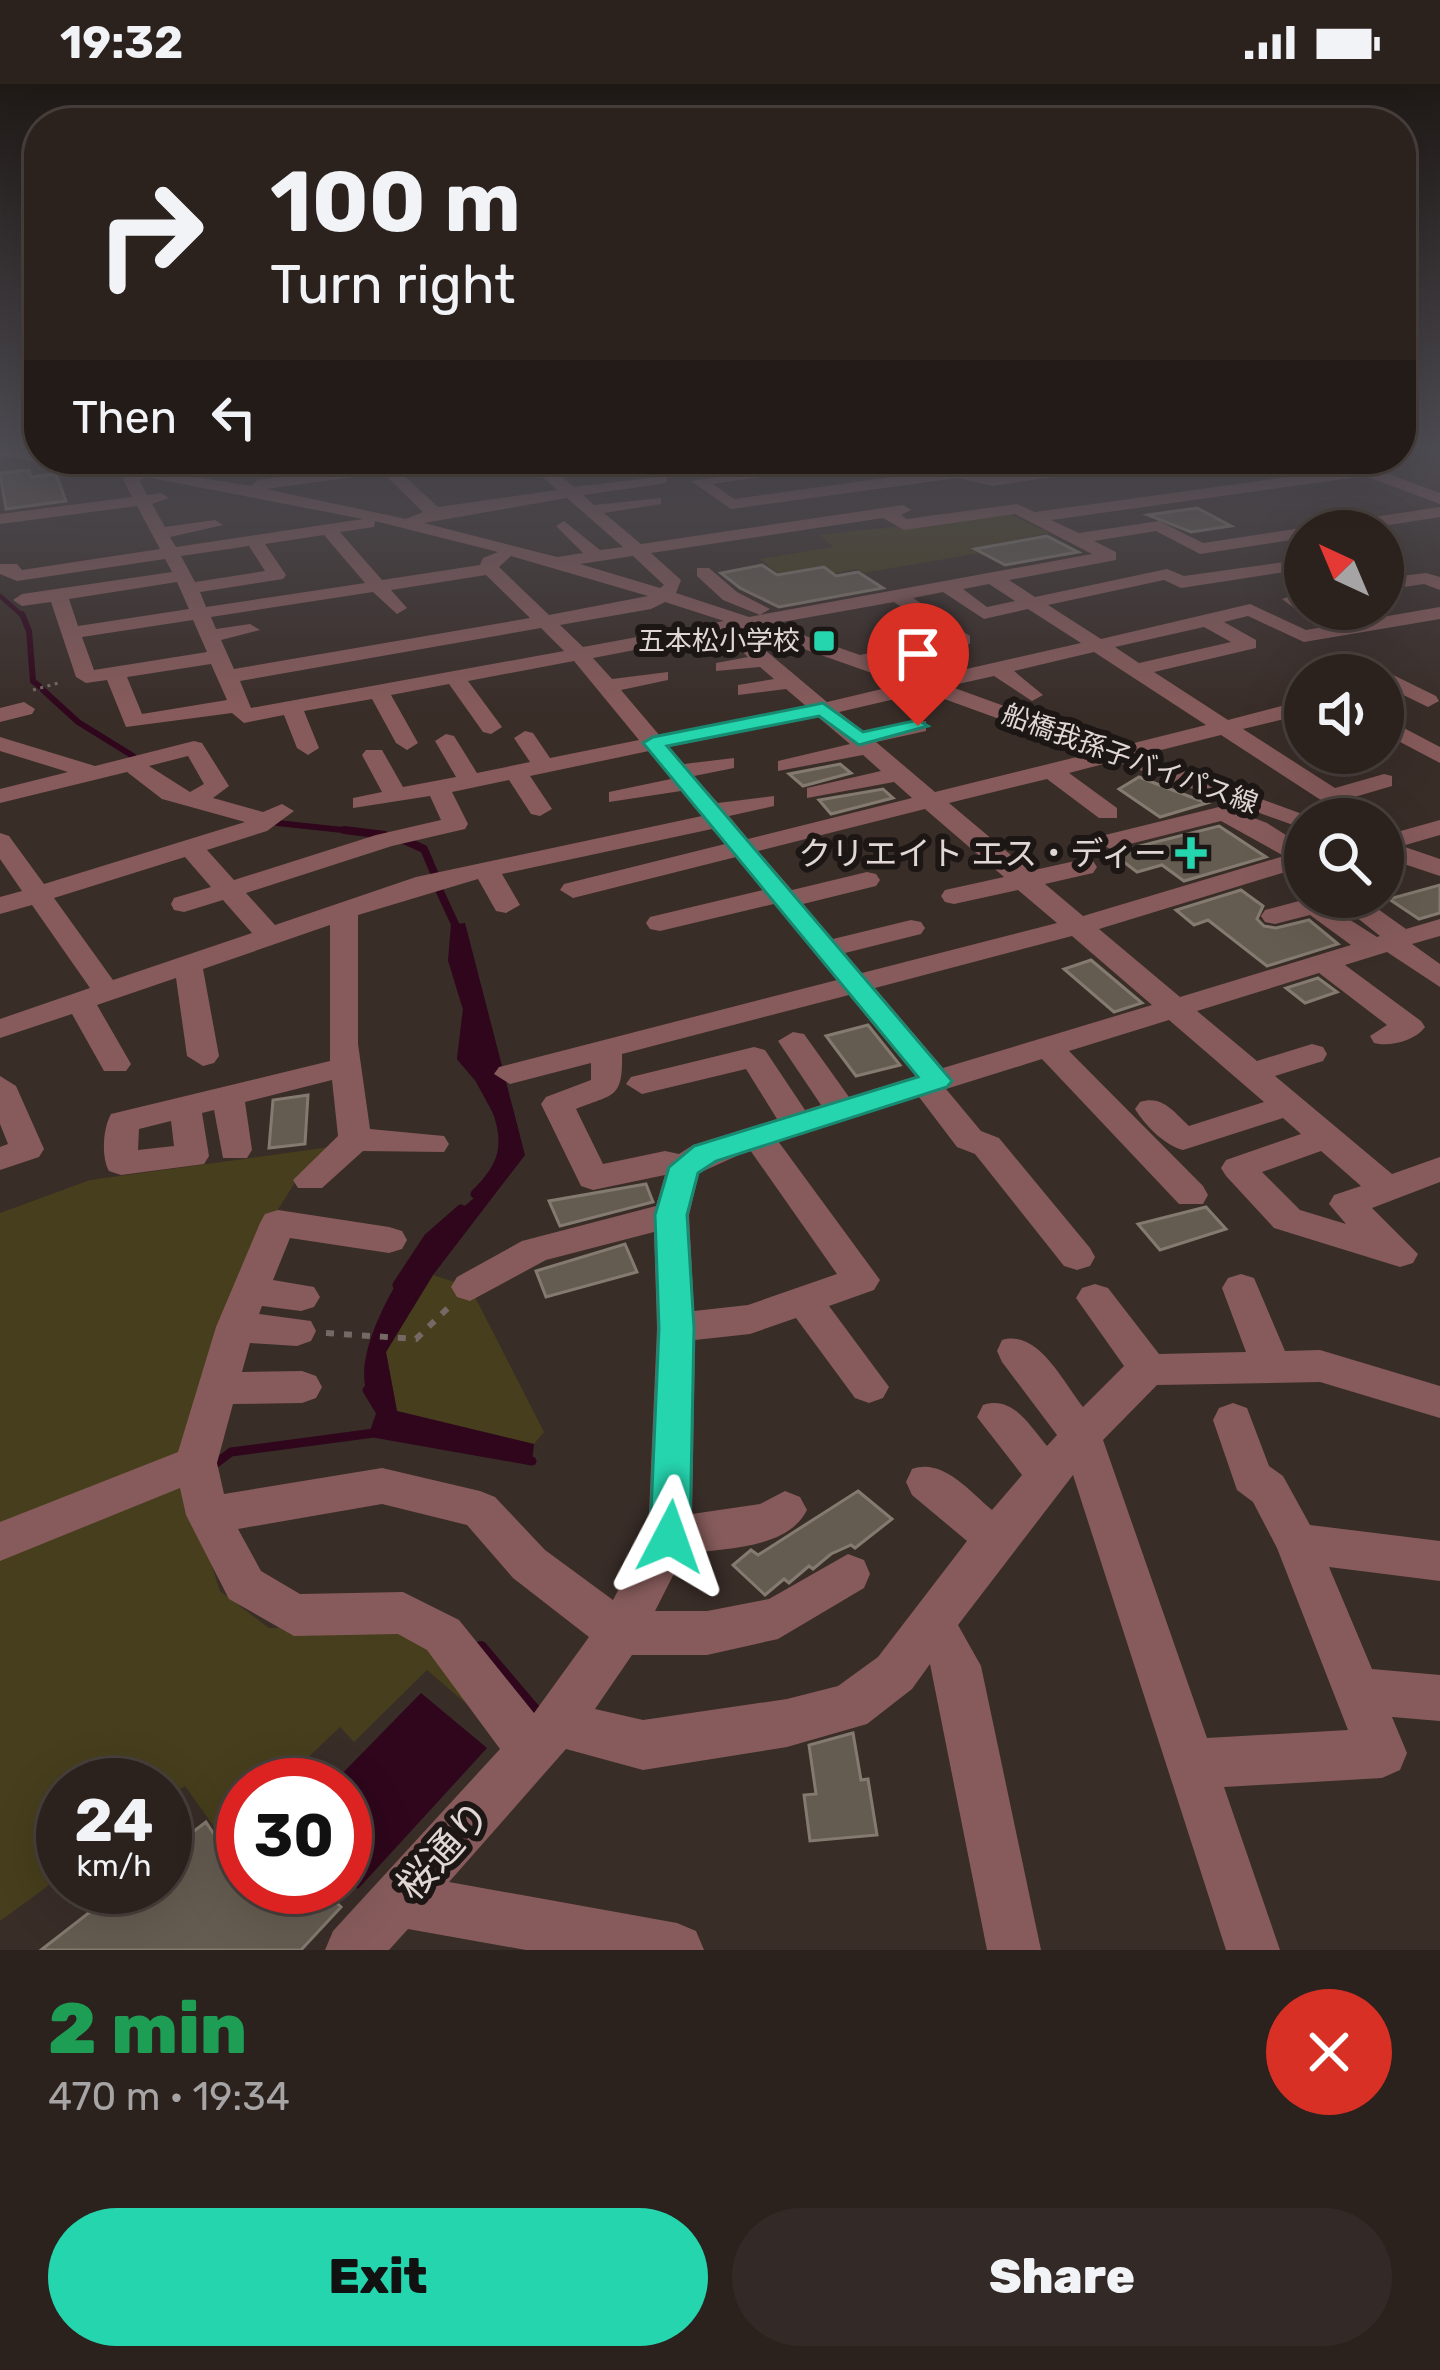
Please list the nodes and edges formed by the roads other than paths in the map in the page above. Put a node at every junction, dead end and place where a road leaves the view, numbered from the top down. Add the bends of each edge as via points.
1 (2, 537) edge
2 (164, 537) edge
3 (274, 537) edge
4 (335, 537) edge
5 (459, 537) edge
6 (576, 537) edge
7 (621, 537) edge
8 (709, 537) edge
9 (717, 537) edge
10 (1072, 537) edge
11 (1088, 537) edge
12 (1179, 537) edge
13 (1278, 537) edge
14 (1076, 539) junction
15 (254, 540) junction
16 (793, 540) dead end
17 (1184, 540) junction
18 (633, 548) junction
19 (514, 551) junction
20 (172, 553) junction
21 (594, 554) junction
22 (1095, 555) junction
23 (557, 563) junction
24 (1284, 567) edge
25 (5, 568) edge
26 (490, 569) junction
27 (703, 572) dead end
28 (993, 578) junction
29 (1404, 581) edge
30 (1124, 583) junction
31 (1440, 584) edge
32 (378, 587) junction
33 (948, 587) junction
34 (191, 594) junction
35 (58, 595) junction
36 (314, 596) junction
37 (664, 596) junction
38 (898, 596) junction
39 (22, 600) dead end
40 (1030, 602) junction
41 (1166, 607) dead end
42 (103, 613) dead end
43 (1440, 613) edge
44 (1100, 617) dead end
45 (324, 618) dead end
46 (1404, 619) edge
47 (153, 621) junction
48 (1201, 621) junction
49 (546, 622) junction
50 (760, 622) junction
51 (1064, 624) junction
52 (1284, 626) edge
53 (250, 630) dead end
54 (1292, 630) edge
55 (1339, 630) edge
56 (1027, 632) dead end
57 (71, 633) junction
58 (1133, 637) junction
59 (1098, 645) junction
60 (580, 655) junction
61 (218, 656) junction
62 (765, 660) junction
63 (856, 661) junction
64 (168, 664) junction
65 (410, 666) junction
66 (723, 667) dead end
67 (998, 669) junction
68 (1137, 670) junction
69 (115, 673) junction
70 (662, 676) dead end
71 (455, 678) junction
72 (791, 682) junction
73 (926, 686) junction
74 (606, 687) junction
75 (746, 690) dead end
76 (1404, 690) edge
77 (379, 692) junction
78 (1032, 695) dead end
79 (1428, 701) dead end
80 (21, 702) road end
81 (239, 705) junction
82 (292, 708) junction
83 (823, 709) junction
84 (718, 711) dead end
85 (1284, 712) edge
86 (0, 715) edge
87 (918, 726) dead end
88 (491, 727) dead end
89 (1227, 727) junction
90 (40, 730) dead end
91 (646, 735) junction
92 (1404, 735) edge
93 (525, 738) dead end
94 (446, 742) dead end
95 (407, 743) dead end
96 (0, 744) edge
97 (308, 748) dead end
98 (858, 749) junction
99 (374, 755) dead end
100 (1121, 755) junction
101 (1440, 755) edge
102 (129, 762) junction
103 (726, 763) dead end
104 (544, 765) junction
105 (786, 766) dead end
106 (87, 771) junction
107 (514, 771) junction
108 (1054, 772) junction
109 (899, 774) junction
110 (682, 777) junction
111 (870, 780) junction
112 (470, 781) junction
113 (1384, 781) dead end
114 (437, 788) junction
115 (814, 793) dead end
116 (1335, 795) junction
117 (0, 796) edge
118 (396, 796) junction
119 (618, 797) dead end
120 (1339, 798) edge
121 (191, 801) junction
122 (765, 801) dead end
123 (934, 802) junction
124 (362, 803) dead end
125 (1234, 807) junction
126 (540, 809) dead end
127 (1108, 813) dead end
128 (715, 816) junction
129 (1284, 817) edge
130 (1440, 827) edge
131 (1404, 839) edge
132 (0, 841) edge
133 (385, 841) junction
134 (1110, 841) dead end
135 (1284, 845) edge
136 (192, 848) junction
137 (745, 850) junction
138 (1404, 854) edge
139 (1284, 864) edge
140 (1084, 867) dead end
141 (1440, 868) edge
142 (486, 870) junction
143 (867, 880) dead end
144 (1025, 880) junction
145 (425, 883) junction
146 (229, 890) junction
147 (573, 890) dead end
148 (40, 893) junction
149 (954, 896) dead end
150 (783, 897) junction
151 (184, 904) dead end
152 (506, 905) dead end
153 (0, 906) edge
154 (344, 910) junction
155 (1275, 916) dead end
156 (1365, 918) edge
157 (660, 922) dead end
158 (1079, 926) junction
159 (1440, 927) edge
160 (911, 928) dead end
161 (270, 936) junction
162 (1389, 943) junction
163 (826, 949) junction
164 (188, 963) junction
165 (1323, 963) junction
166 (1440, 978) edge
167 (855, 984) junction
168 (94, 996) junction
169 (1177, 1009) junction
170 (0, 1028) edge
171 (1385, 1036) dead end
172 (793, 1041) dead end
173 (1048, 1047) junction
174 (607, 1049) junction
175 (1312, 1054) dead end
176 (202, 1056) dead end
177 (115, 1064) dead end
178 (348, 1066) junction
179 (1252, 1073) junction
180 (510, 1074) dead end
181 (931, 1082) junction
182 (642, 1084) dead end
183 (0, 1086) edge
184 (228, 1096) junction
185 (1289, 1105) junction
186 (185, 1107) dead end
187 (1151, 1108) dead end
188 (841, 1110) junction
189 (796, 1124) junction
190 (757, 1136) junction
191 (1327, 1137) junction
192 (356, 1139) junction
193 (432, 1144) dead end
194 (236, 1150) dead end
195 (0, 1159) edge
196 (684, 1167) junction
197 (1437, 1174) edge
198 (310, 1180) dead end
199 (1387, 1189) junction
200 (1191, 1195) dead end
201 (671, 1215) junction
202 (389, 1240) dead end
203 (1077, 1257) dead end
204 (470, 1288) road end
205 (1241, 1288) dead end
206 (1095, 1298) dead end
207 (805, 1302) junction
208 (242, 1309) junction
209 (299, 1314) road end
210 (676, 1328) junction
211 (1016, 1351) dead end
212 (1270, 1364) junction
213 (1149, 1370) junction
214 (302, 1387) dead end
215 (869, 1387) dead end
216 (217, 1388) junction
217 (1440, 1402) edge
218 (997, 1417) dead end
219 (1233, 1420) dead end
220 (1081, 1436) junction
221 (196, 1463) junction
222 (1049, 1477) junction
223 (927, 1482) dead end
224 (785, 1510) dead end
225 (208, 1515) junction
226 (670, 1537) junction
227 (995, 1538) junction
228 (0, 1542) edge
229 (1297, 1543) junction
230 (1440, 1561) edge
231 (848, 1574) dead end
232 (933, 1626) junction
233 (620, 1634) junction
234 (1358, 1691) junction
235 (1440, 1698) edge
236 (544, 1737) junction
237 (1187, 1764) junction
238 (398, 1900) junction
239 (621, 1944) edge
240 (352, 1950) edge
241 (676, 1950) edge
242 (1014, 1950) edge
243 (1253, 1950) edge

1 - 25 street
2 - 20 street
3 - 15 street
4 - 32 street
5 - 19 street, 船橋我孫子バイパス線
6 - 21 street
7 - 18 street
8 - 18 street
9 - 16 street via 733,549
10 - 14 street
11 - 14 street
12 - 17 street
13 - 17 street via 1200,549
14 - 22 street
15 - 20 street
15 - 34 street via 277,575
17 - 22 street
18 - 21 street
18 - 37 street via 672,580
19 - 23 street, 船橋我孫子バイパス線
19 - 26 street via 489,562
20 - 25 street via 17,576
20 - 34 street
21 - 23 street
22 - 28 street
22 - 30 street
22 - 50 street
23 - 37 street, 船橋我孫子バイパス線
24 - 30 street
26 - 32 street
26 - 49 street
27 - 50 street
28 - 33 street
28 - 40 street
29 - 31 street
30 - 40 street
32 - 36 street
32 - 65 street
33 - 38 street
33 - 40 street via 984,613
34 - 35 street
34 - 36 street
34 - 42 street
34 - 47 street
34 - 61 street
35 - 39 street
35 - 57 street
36 - 45 street
37 - 49 street
37 - 50 street, 船橋我孫子バイパス線
38 - 50 street via 834,616
38 - 63 street via 963,640
40 - 51 street
41 - 48 street
43 - 46 street
44 - 58 street
47 - 57 street
47 - 64 street
48 - 52 street via 1250,610
48 - 58 street
48 - 68 street via 1249,644
49 - 60 street
49 - 65 street
50 - 60 street
50 - 62 street
50 - 63 street, 船橋我孫子バイパス線
51 - 56 street
51 - 59 street
53 - 61 street
54 - 55 street via 1304,636
57 - 69 street via 86,677
58 - 59 street
59 - 67 street
59 - 68 street
60 - 71 street via 514,661
60 - 74 street
61 - 64 street
61 - 65 street
61 - 81 street
62 - 66 street
62 - 72 street
63 - 73 street, 船橋我孫子バイパス線
64 - 69 street
65 - 71 street
65 - 77 street
67 - 73 street
67 - 78 street
68 - 89 street
69 - 81 street via 134,722
70 - 74 street
71 - 88 street
72 - 75 street
72 - 83 street
73 - 83 street via 872,690
73 - 100 street, 船橋我孫子バイパス線
74 - 91 street
76 - 79 street
77 - 82 street
77 - 95 street
80 - 86 street
81 - 82 street via 244,716
82 - 97 street
83 - 91 street
83 - 98 street
84 - 91 street
85 - 89 street
87 - 98 street
89 - 100 street
89 - 116 street
90 - 96 street
91 - 104 street
91 - 110 street
92 - 101 street
93 - 104 street
94 - 112 street
96 - 106 street
98 - 105 street
98 - 109 street
98 - 111 street
99 - 118 street
100 - 108 street
100 - 125 street, 船橋我孫子バイパス線
102 - 106 street
102 - 121 street
102 - 121 street via 194,748 218,786
103 - 110 street
104 - 107 street
106 - 117 street
107 - 112 street
107 - 126 street
108 - 123 street
108 - 127 street
109 - 111 street
109 - 123 street
110 - 119 street
110 - 128 street
111 - 115 street
112 - 114 street
113 - 116 street
114 - 118 street
114 - 133 street via 456,824
116 - 120 street
118 - 124 street
121 - 136 street via 275,816
122 - 128 street
123 - 137 street
123 - 144 street
125 - 129 street, 船橋我孫子バイパス線
125 - 134 street
125 - 135 street
128 - 137 street
128 - 142 street
130 - 131 street
132 - 148 street
133 - 145 street via 421,857
133 - 146 street
136 - 146 street
136 - 148 street
137 - 147 street
137 - 150 street
138 - 141 street
139 - 158 street
140 - 144 street
142 - 145 street
142 - 152 street
143 - 150 street
144 - 149 street
144 - 158 street
145 - 154 street
146 - 151 street
146 - 161 street
148 - 153 street
148 - 168 street
150 - 157 street
150 - 163 street
154 - 161 street
154 - 178 street
155 - 162 street via 1313,905
156 - 162 street
158 - 167 street
158 - 169 street
159 - 162 street
160 - 163 street
161 - 164 street
162 - 165 street
162 - 166 street
163 - 167 street
164 - 168 street
164 - 176 street
165 - 169 street
165 - 171 street via 1410,1027
167 - 174 street
167 - 181 street
168 - 170 street
168 - 177 street
169 - 173 street
169 - 179 street
172 - 188 street
173 - 181 street
173 - 200 street
174 - 180 street
174 - 196 street via 607,1084 557,1104 593,1178 665,1162
175 - 179 street
178 - 184 street
178 - 192 street
179 - 185 street
181 - 188 street
181 - 203 street via 969,1139 986,1146
182 - 189 street via 754,1057
183 - 195 street via 27,1149
184 - 186 street
184 - 194 street
185 - 187 street via 1183,1139
185 - 191 street
188 - 189 street
189 - 190 street
190 - 196 street
190 - 207 street via 861,1280
191 - 199 street
191 - 199 street via 1238,1168 1287,1219 1400,1254 1346,1204
192 - 193 street
192 - 198 street
196 - 201 street
197 - 199 street
201 - 204 street via 535,1250
201 - 210 street
202 - 208 street via 278,1223
205 - 212 street
206 - 213 street
207 - 210 street
207 - 215 street
208 - 209 street
208 - 216 street
210 - 226 street
211 - 220 street
212 - 213 street
212 - 217 street via 1320,1366
213 - 220 street
214 - 216 street
216 - 221 street
218 - 222 street
219 - 229 street via 1252,1478 1268,1489
220 - 222 street
220 - 237 street
221 - 225 street
221 - 228 street
222 - 227 street
223 - 227 street
224 - 226 street via 769,1522
225 - 233 street via 382,1486 480,1510 529,1564
225 - 236 street via 245,1585 294,1615 403,1613 443,1635
226 - 233 street, 桜通り
227 - 232 street
229 - 230 street
229 - 234 street
231 - 233 street via 778,1618 706,1633
232 - 236 street via 895,1673 850,1707 643,1745
232 - 242 street via 957,1666
233 - 236 street, 桜通り
234 - 235 street
234 - 237 street via 1382,1753
236 - 238 street, 桜通り
237 - 243 street
238 - 239 street
238 - 240 street, 桜通り
239 - 241 street

